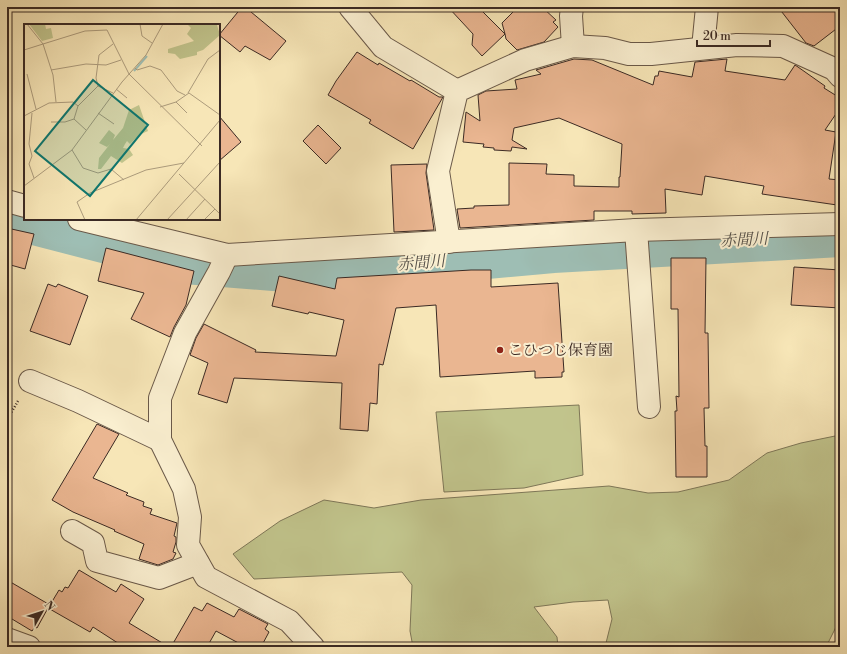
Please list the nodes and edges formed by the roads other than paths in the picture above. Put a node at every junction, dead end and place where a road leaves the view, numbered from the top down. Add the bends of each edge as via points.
1 (350, 7) edge
2 (572, 7) edge
3 (707, 7) edge
4 (573, 46) junction
5 (703, 48) junction
6 (838, 68) edge
7 (457, 91) junction
8 (7, 201) edge
9 (24, 206) edge
10 (82, 220) edge
11 (840, 224) edge
12 (637, 241) junction
13 (449, 242) junction
14 (223, 262) junction
15 (30, 381) dead end
16 (649, 407) dead end
17 (160, 440) junction
18 (72, 531) dead end
19 (198, 563) junction
20 (7, 639) edge
21 (29, 647) edge
22 (313, 647) edge

1 - 7 street via 383,47
2 - 4 street
3 - 5 street
4 - 5 street via 605,48 629,54
4 - 7 street via 525,60
5 - 6 street via 737,45 783,46
7 - 13 street via 438,171
8 - 9 street
10 - 14 street
11 - 12 street
12 - 13 street
12 - 16 street
13 - 14 street
14 - 17 street via 185,333 160,398
15 - 17 street
17 - 19 street via 184,489 190,517 188,546
18 - 19 street via 93,543 97,560 159,578
19 - 22 street via 206,577 289,621
20 - 21 street

